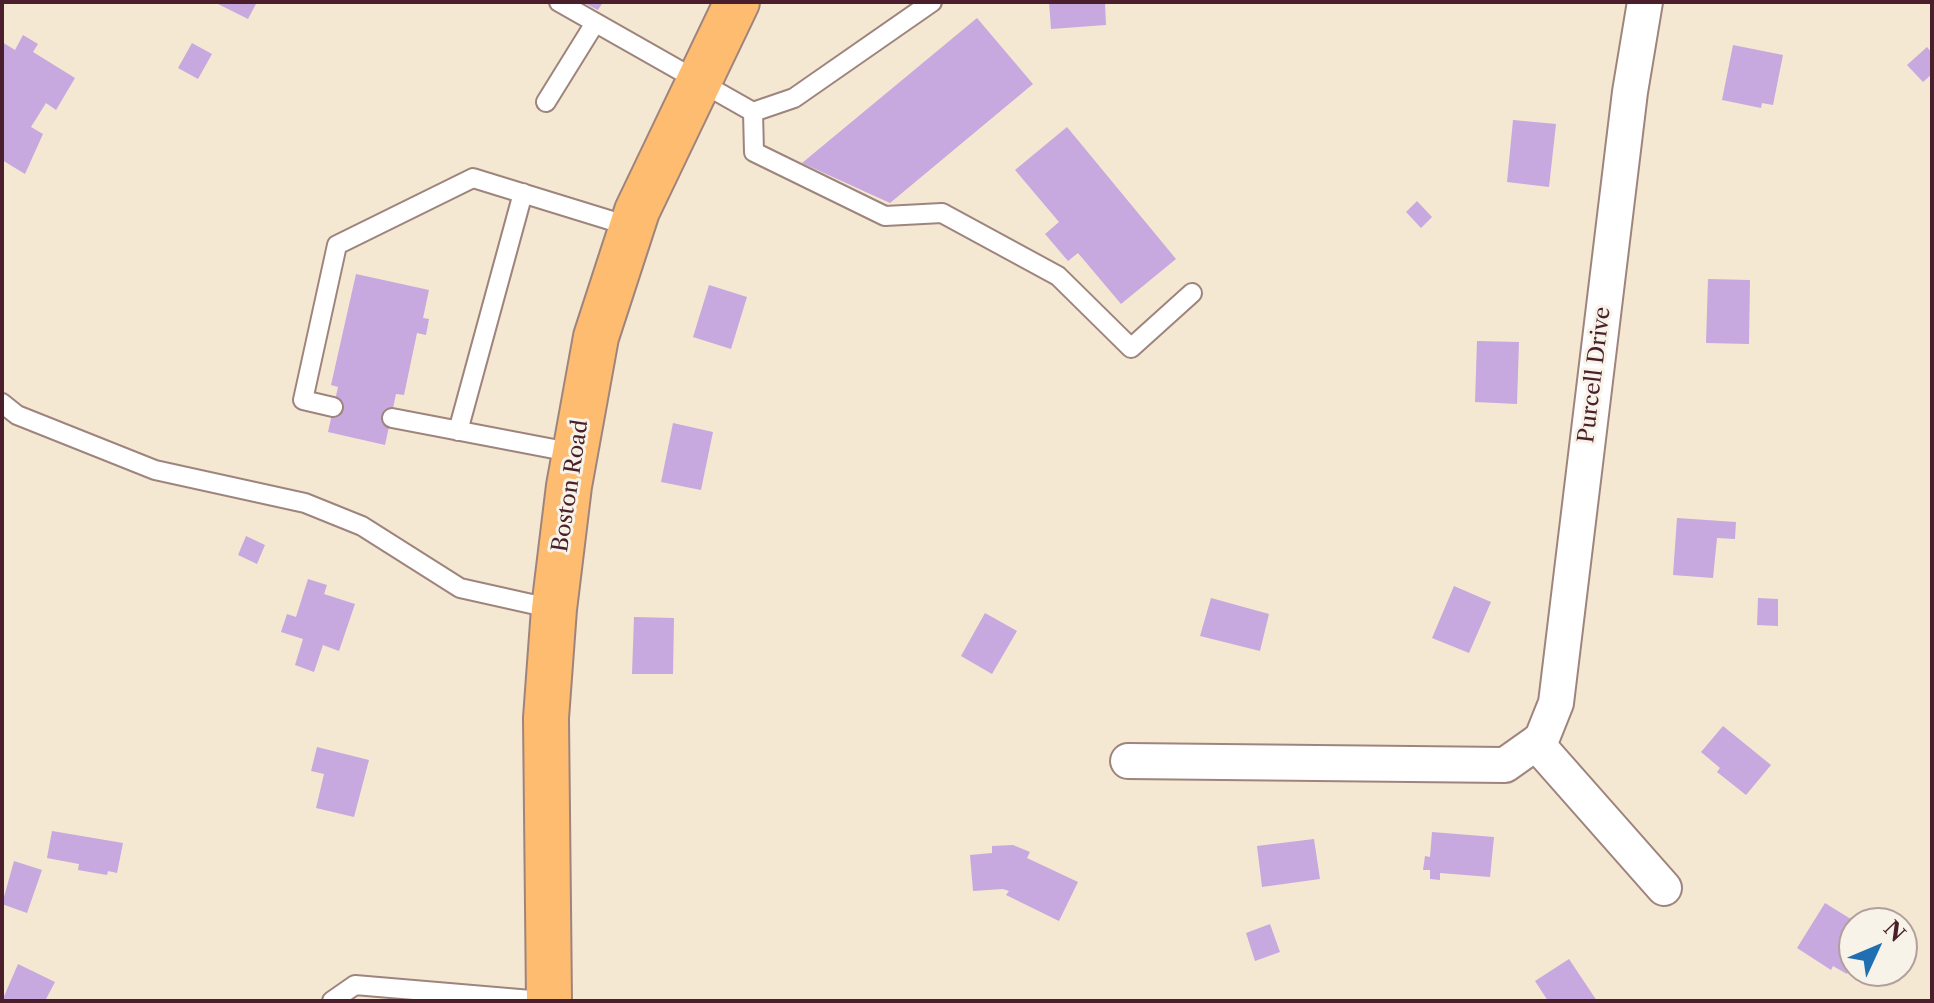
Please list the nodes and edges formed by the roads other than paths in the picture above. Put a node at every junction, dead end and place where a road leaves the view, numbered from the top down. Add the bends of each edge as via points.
1 (559, 2) edge
2 (737, 2) edge
3 (932, 2) edge
4 (1645, 2) edge
5 (595, 23) junction
6 (699, 82) junction
7 (546, 102) dead end
8 (753, 112) junction
9 (523, 193) junction
10 (632, 227) junction
11 (1192, 293) dead end
12 (2, 403) edge
13 (333, 407) dead end
14 (392, 418) dead end
15 (458, 431) junction
16 (575, 453) junction
17 (554, 609) junction
18 (1536, 743) junction
19 (1128, 761) dead end
20 (1664, 888) dead end
21 (332, 1001) edge
22 (543, 1001) edge
23 (549, 1001) edge

1 - 5 lane
2 - 6 main road, Boston Road
3 - 8 lane via 794,98
4 - 18 street, Purcell Drive via 1556,703
5 - 6 lane
5 - 7 lane
6 - 8 lane
6 - 10 main road, Boston Road
8 - 11 lane via 754,152 885,216 942,213 1058,276 1131,348
9 - 10 lane
9 - 13 lane via 473,178 337,245 303,400
9 - 15 lane
10 - 16 main road, Boston Road via 596,337
12 - 17 lane via 17,415 155,470 305,503 362,526 460,588
14 - 15 lane
15 - 16 lane
16 - 17 main road, Boston Road
17 - 23 main road, Boston Road via 546,718
18 - 19 street, Purcell Drive via 1505,765
18 - 20 street
21 - 22 lane via 355,985

